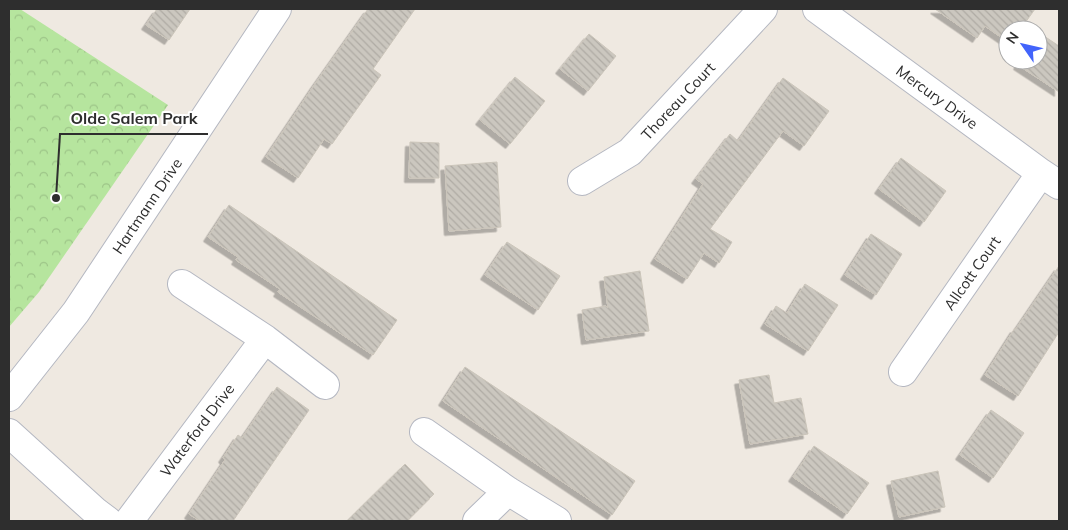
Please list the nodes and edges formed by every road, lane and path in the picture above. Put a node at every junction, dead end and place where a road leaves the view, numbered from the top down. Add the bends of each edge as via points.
1 (277, 9) edge
2 (764, 9) edge
3 (817, 9) edge
4 (1050, 179) edge
5 (582, 181) dead end
6 (182, 284) dead end
7 (265, 339) junction
8 (903, 372) dead end
9 (325, 385) dead end
10 (9, 397) edge
11 (424, 432) dead end
12 (9, 433) edge
13 (508, 491) junction
14 (98, 518) edge
15 (129, 521) edge
16 (477, 521) edge
17 (557, 521) edge

1 - 10 street, Hartmann Drive via 76,312
2 - 5 street, Thoreau Court via 630,152
3 - 4 street, Mercury Drive
4 - 8 street, Allcott Court
6 - 7 street
7 - 9 street
7 - 15 street, Waterford Drive
11 - 13 street
12 - 14 street
13 - 16 street
13 - 17 street

